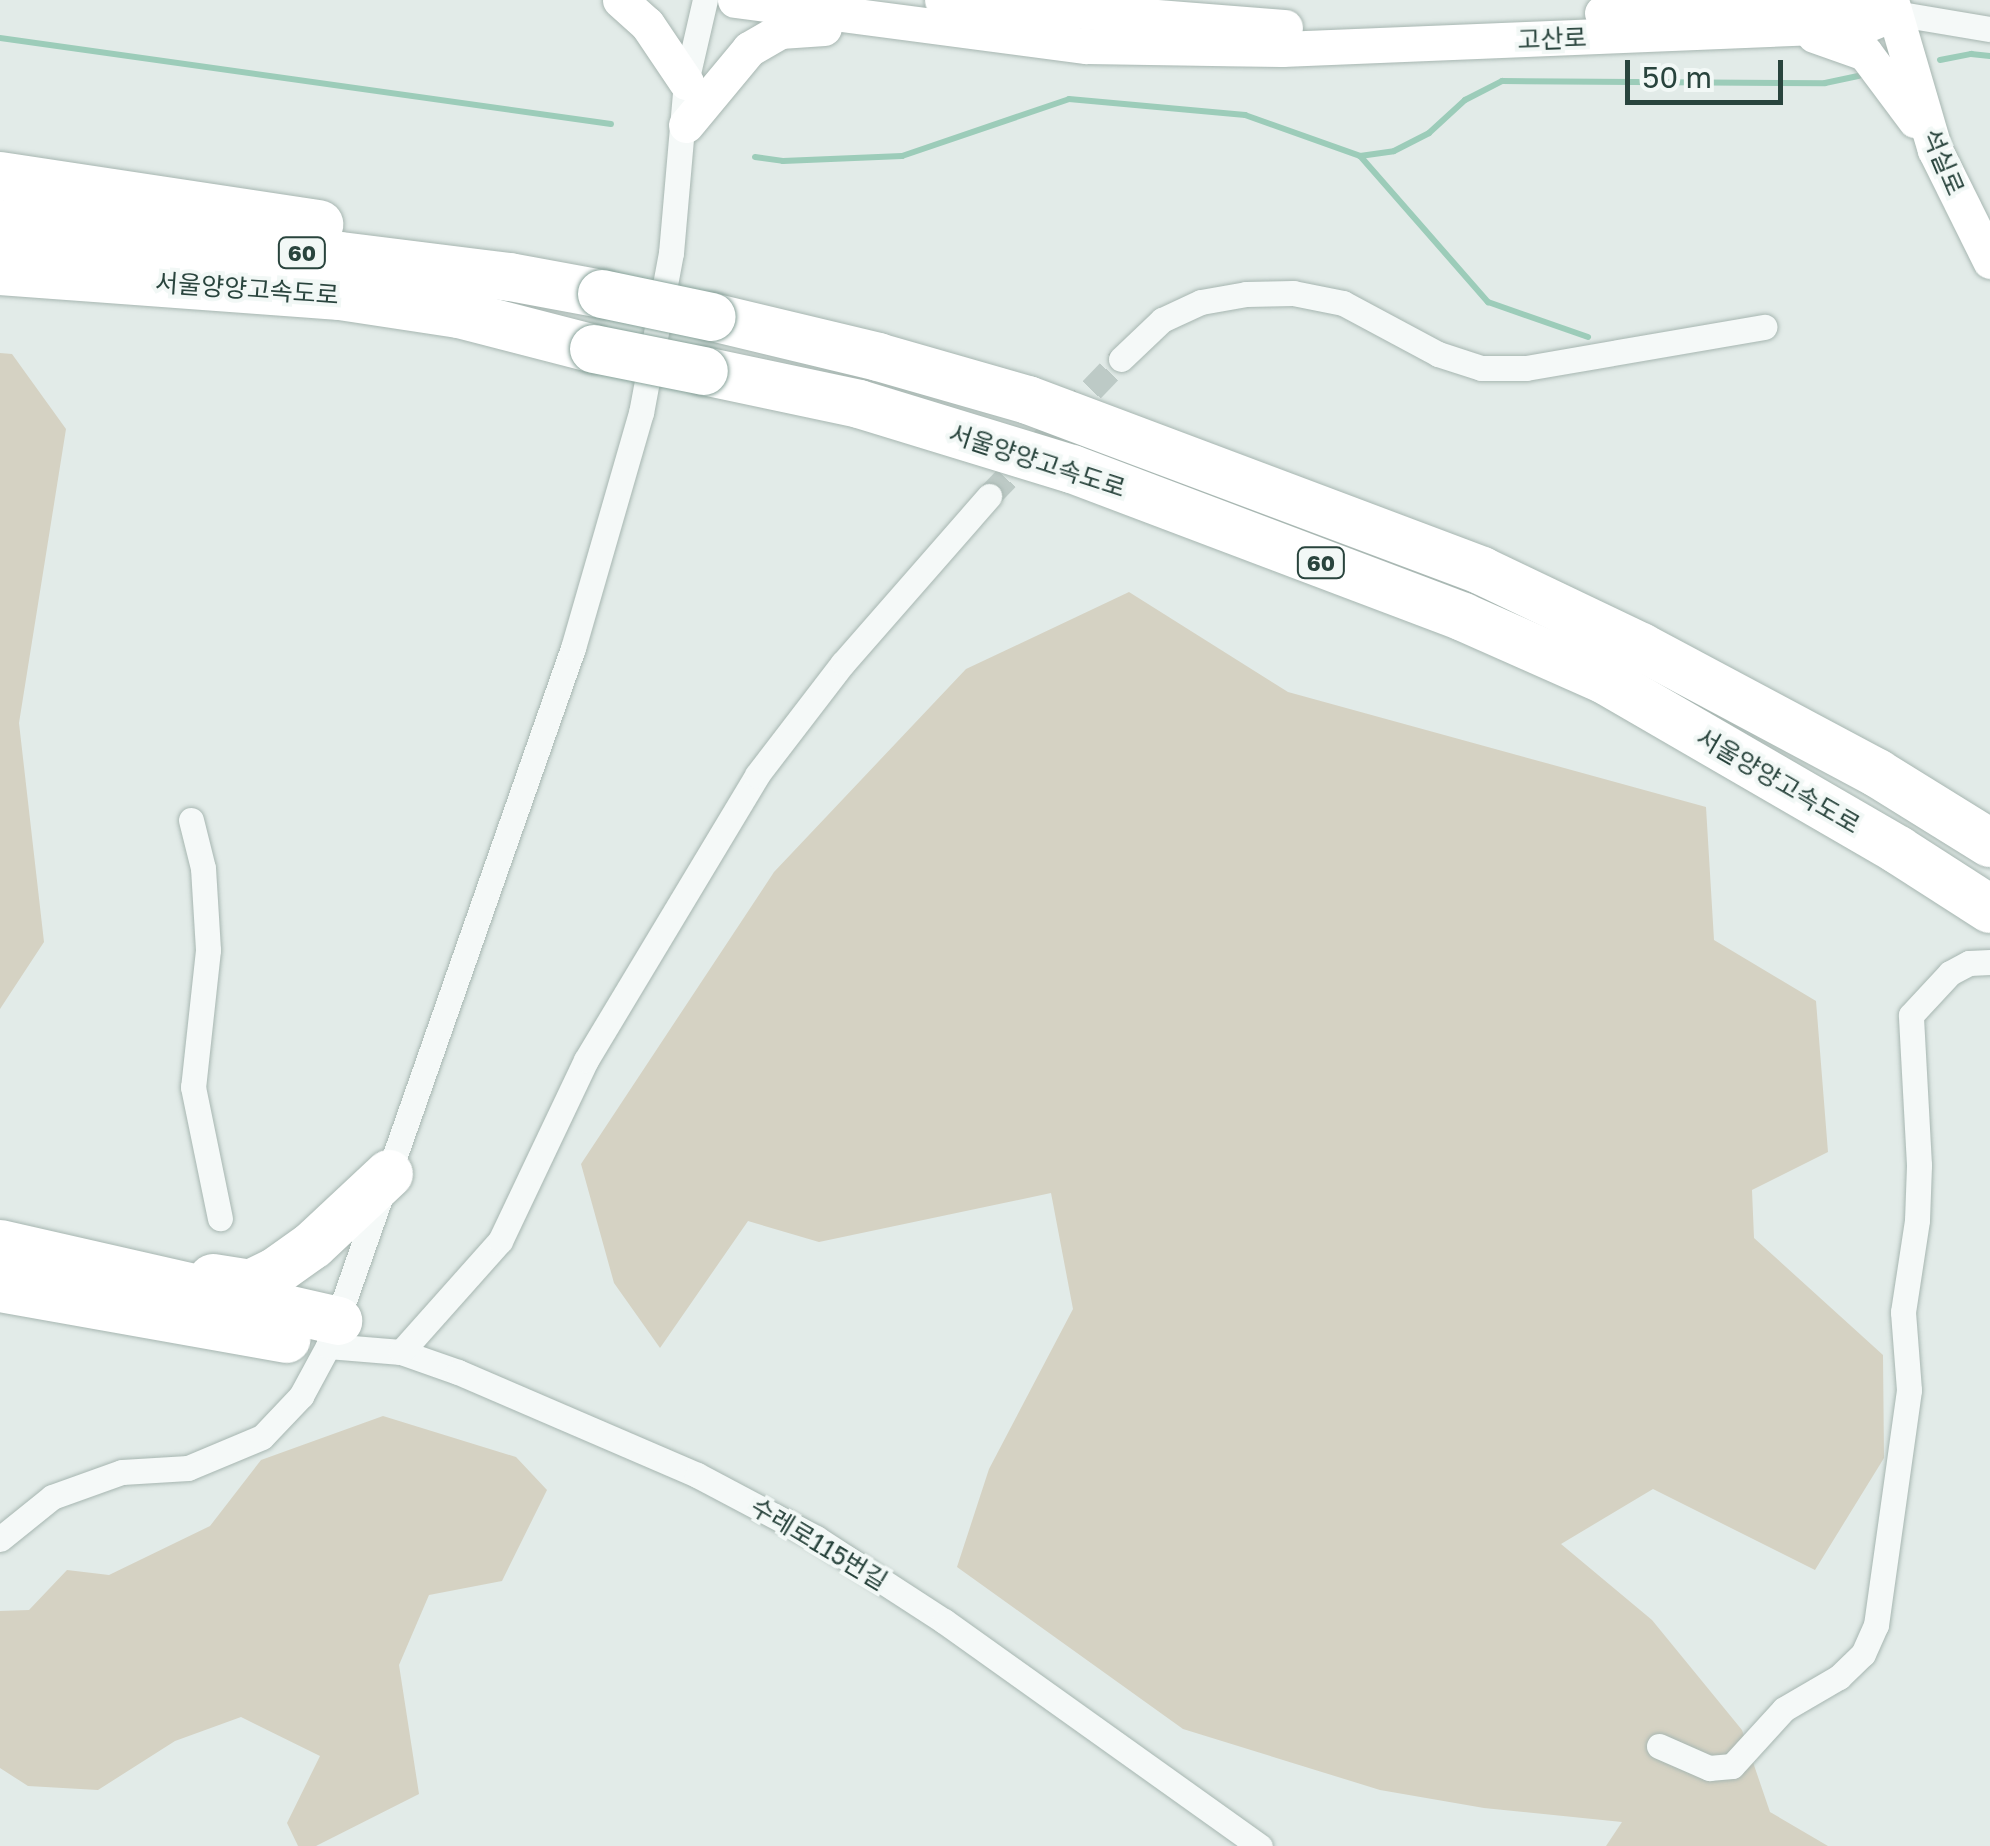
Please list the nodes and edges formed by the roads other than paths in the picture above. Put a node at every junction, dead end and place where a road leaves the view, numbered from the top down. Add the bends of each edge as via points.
1 (620, 0) edge
2 (705, 0) edge
3 (735, 0) edge
4 (942, 0) edge
5 (1748, 2) edge
6 (1892, 6) edge
7 (904, 24) junction
8 (1794, 28) junction
9 (1990, 29) edge
10 (686, 82) junction
11 (686, 125) junction
12 (1935, 150) junction
13 (0, 176) edge
14 (0, 224) edge
15 (1987, 247) edge
16 (0, 270) edge
17 (510, 277) junction
18 (239, 288) junction
19 (0, 290) edge
20 (1764, 327) dead end
21 (1121, 359) tunnel mouth
22 (988, 496) tunnel mouth
23 (190, 820) dead end
24 (1990, 842) edge
25 (1990, 910) edge
26 (1990, 962) edge
27 (389, 1174) junction
28 (220, 1218) dead end
29 (0, 1244) edge
30 (145, 1275) junction
31 (0, 1288) edge
32 (333, 1333) junction
33 (401, 1352) junction
34 (0, 1540) edge
35 (1659, 1746) dead end
36 (1260, 1846) edge

1 - 10 street via 647,24
2 - 10 street
3 - 7 street, 고산로
4 - 5 street, 고산로 via 1316,29
5 - 6 street, 고산로
6 - 8 street, 고산로 via 1866,26
6 - 9 street
6 - 12 street, 석실로
7 - 8 street, 고산로 via 1086,46 1282,49
7 - 11 street via 780,31 749,49
8 - 12 street via 1866,54
10 - 11 street
11 - 27 street via 641,413 573,648
12 - 15 street, 석실로
13 - 17 highway via 346,228
14 - 17 highway, 서울양양고속도로 / 60
16 - 18 highway, 서울양양고속도로 / 60
17 - 24 highway, 서울양양고속도로 / 60, bridge via 712,317 1028,400 1482,571 1876,772
18 - 19 highway
18 - 25 highway, 서울양양고속도로 / 60, bridge via 459,314 859,404 1072,469 1463,617 1605,680
20 - 21 street via 1526,368 1481,368 1438,354 1344,303 1292,293 1246,294 1201,302 1162,320
22 - 33 street via 844,662 757,775 586,1060 500,1241
23 - 28 street via 203,868 208,950 193,1087
26 - 35 street via 1969,962 1950,973 1911,1015 1919,1165 1903,1312 1909,1390 1876,1624 1851,1665 1784,1709 1732,1766 1709,1768
27 - 30 highway via 314,1245 250,1284 170,1271
27 - 32 street
29 - 30 highway
30 - 32 highway
31 - 32 highway
32 - 33 street, 수레로115번길
32 - 34 street via 301,1396 262,1437 188,1468 122,1472 52,1497
33 - 36 street, 수레로115번길 via 574,1419 816,1538

